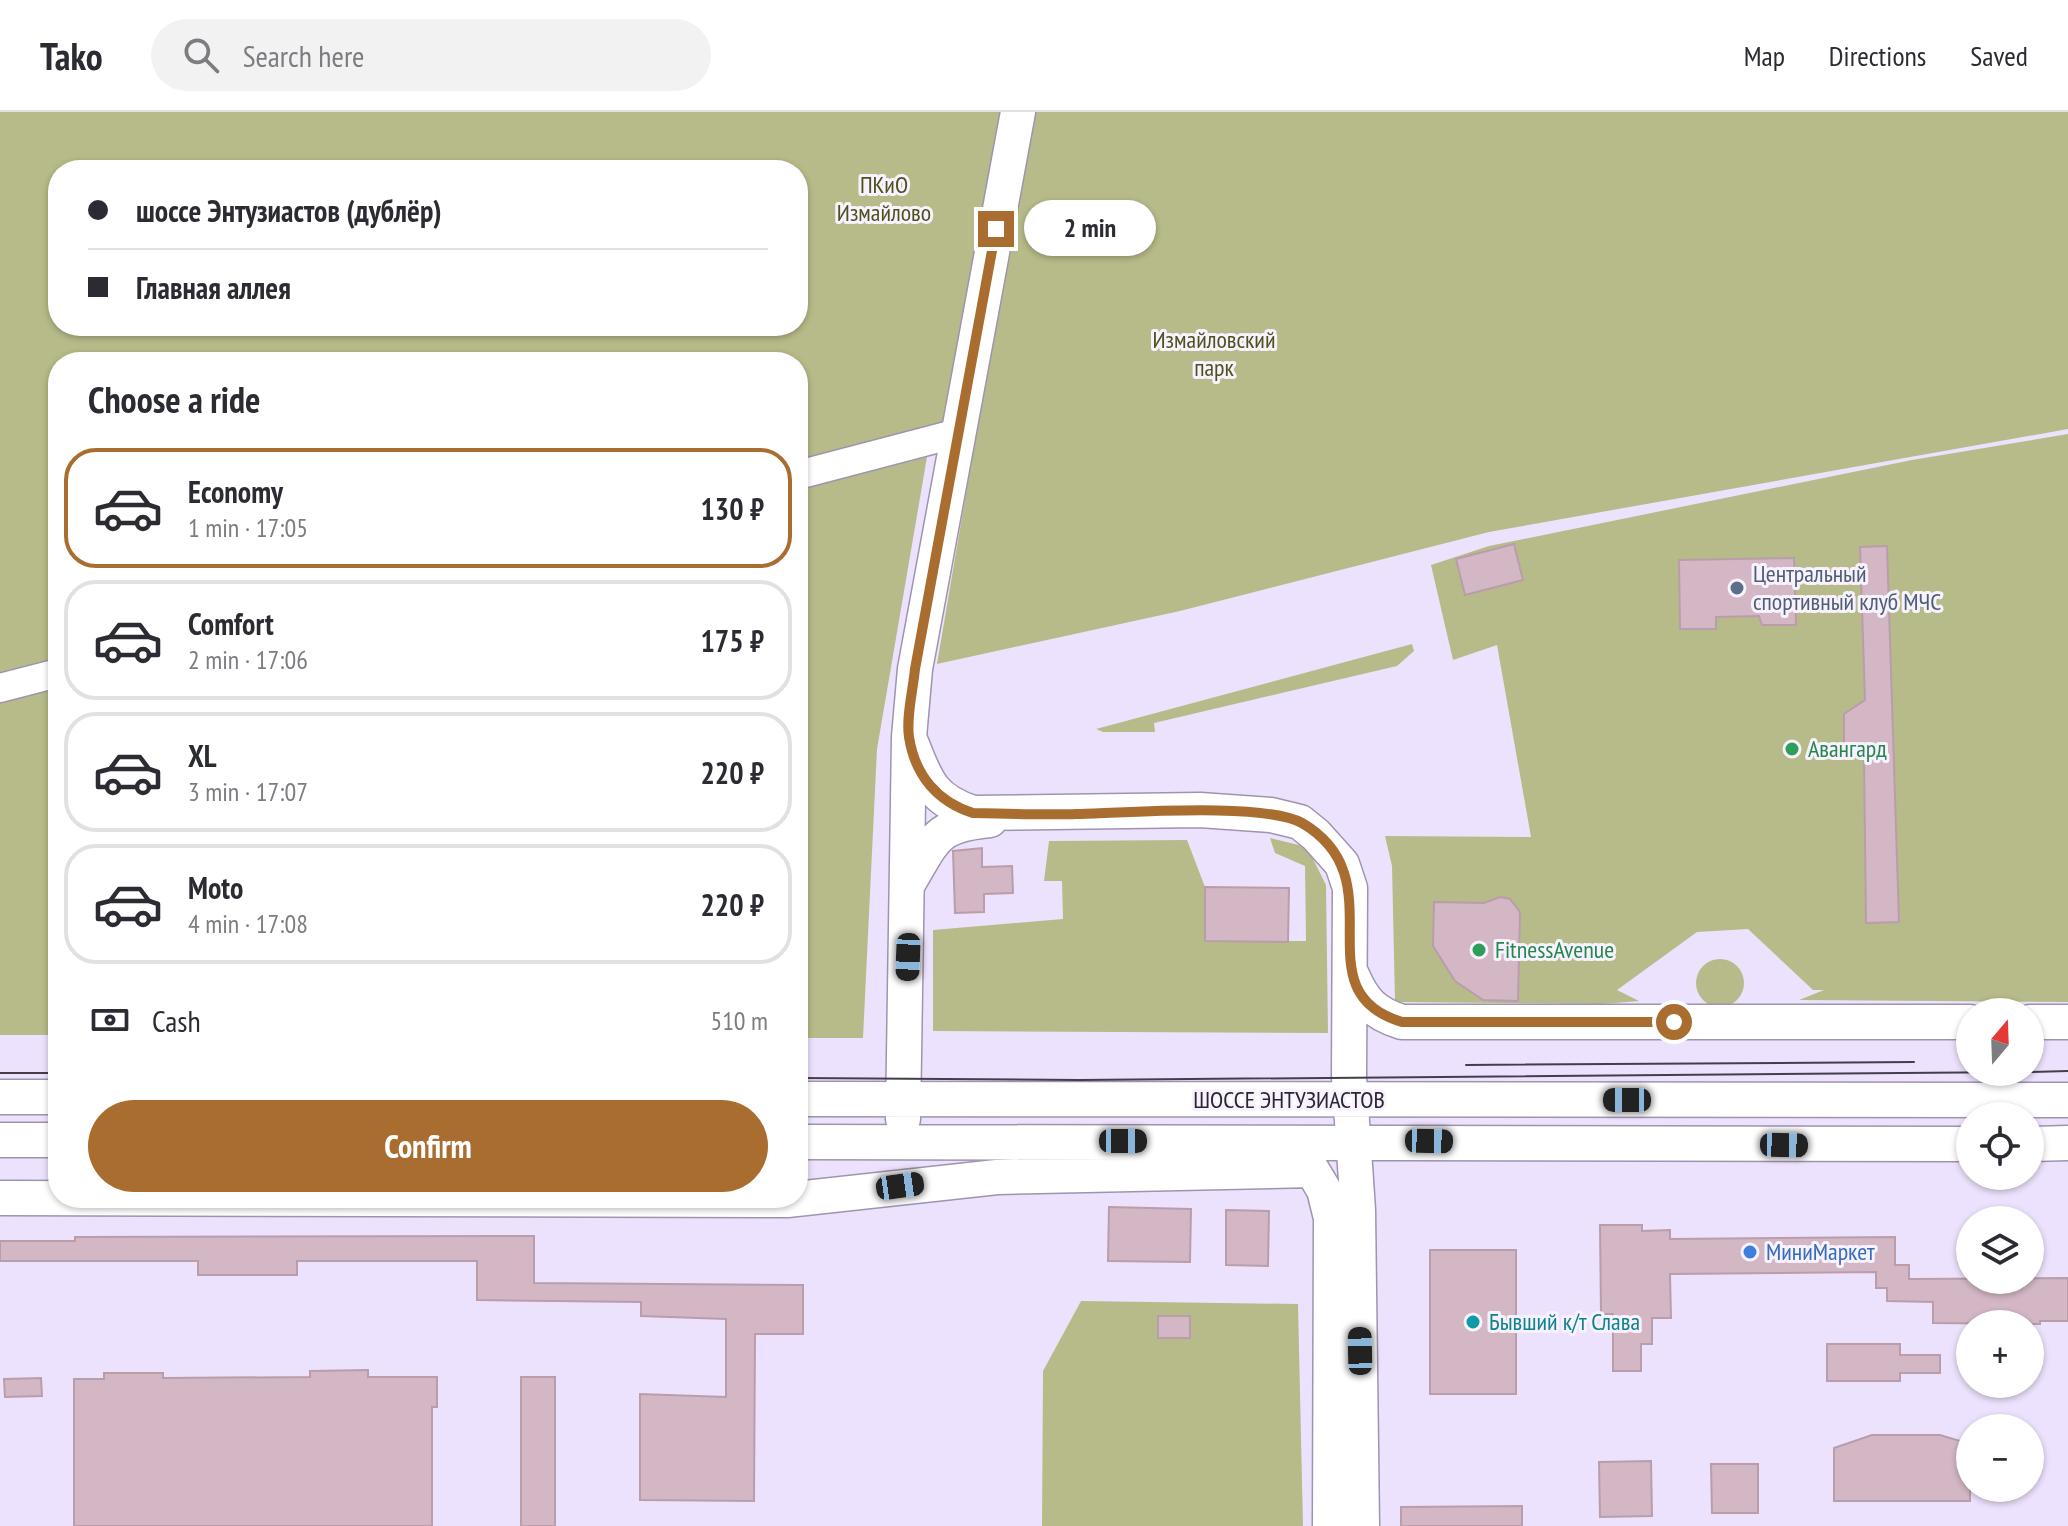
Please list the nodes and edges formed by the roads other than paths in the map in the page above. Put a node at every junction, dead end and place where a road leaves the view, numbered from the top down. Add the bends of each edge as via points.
1 (1018, 112) edge
2 (958, 433) junction
3 (808, 472) edge
4 (48, 676) edge
5 (0, 688) edge
6 (909, 737) junction
7 (1034, 815) junction
8 (907, 886) junction
9 (1350, 973) junction
10 (1956, 1022) edge
11 (2044, 1022) edge
12 (2068, 1022) edge
13 (0, 1097) edge
14 (48, 1097) edge
15 (808, 1099) edge
16 (904, 1099) junction
17 (1350, 1100) junction
18 (2068, 1100) edge
19 (0, 1140) edge
20 (48, 1140) edge
21 (1354, 1140) junction
22 (903, 1141) junction
23 (808, 1142) edge
24 (832, 1142) junction
25 (2068, 1143) edge
26 (1956, 1144) edge
27 (2044, 1144) edge
28 (808, 1151) edge
29 (922, 1183) junction
30 (808, 1197) edge
31 (0, 1198) edge
32 (48, 1198) edge
33 (1330, 1526) edge
34 (1362, 1526) edge

1 - 2 main road
2 - 3 street
2 - 6 main road via 915,669
4 - 5 street
6 - 7 main road via 940,799 973,813
6 - 8 main road
7 - 8 main road via 968,822 939,833
7 - 9 main road via 1200,810 1300,822 1342,864 1350,888
8 - 16 main road
9 - 10 main road via 1374,1011 1402,1022
9 - 17 main road
11 - 12 main road
13 - 14 main road
15 - 16 main road, ШОССЕ ЭНТУЗИАСТОВ
16 - 17 main road, ШОССЕ ЭНТУЗИАСТОВ
16 - 22 main road
17 - 18 main road, ШОССЕ ЭНТУЗИАСТОВ
17 - 21 main road
19 - 20 main road
21 - 22 main road, ШОССЕ ЭНТУЗИАСТОВ
21 - 26 main road, ШОССЕ ЭНТУЗИАСТОВ
21 - 34 main road
22 - 24 main road, ШОССЕ ЭНТУЗИАСТОВ
22 - 29 main road
23 - 24 main road, ШОССЕ ЭНТУЗИАСТОВ
24 - 28 main road
25 - 27 main road
29 - 30 main road
29 - 33 main road via 1312,1170 1331,1218
31 - 32 main road

